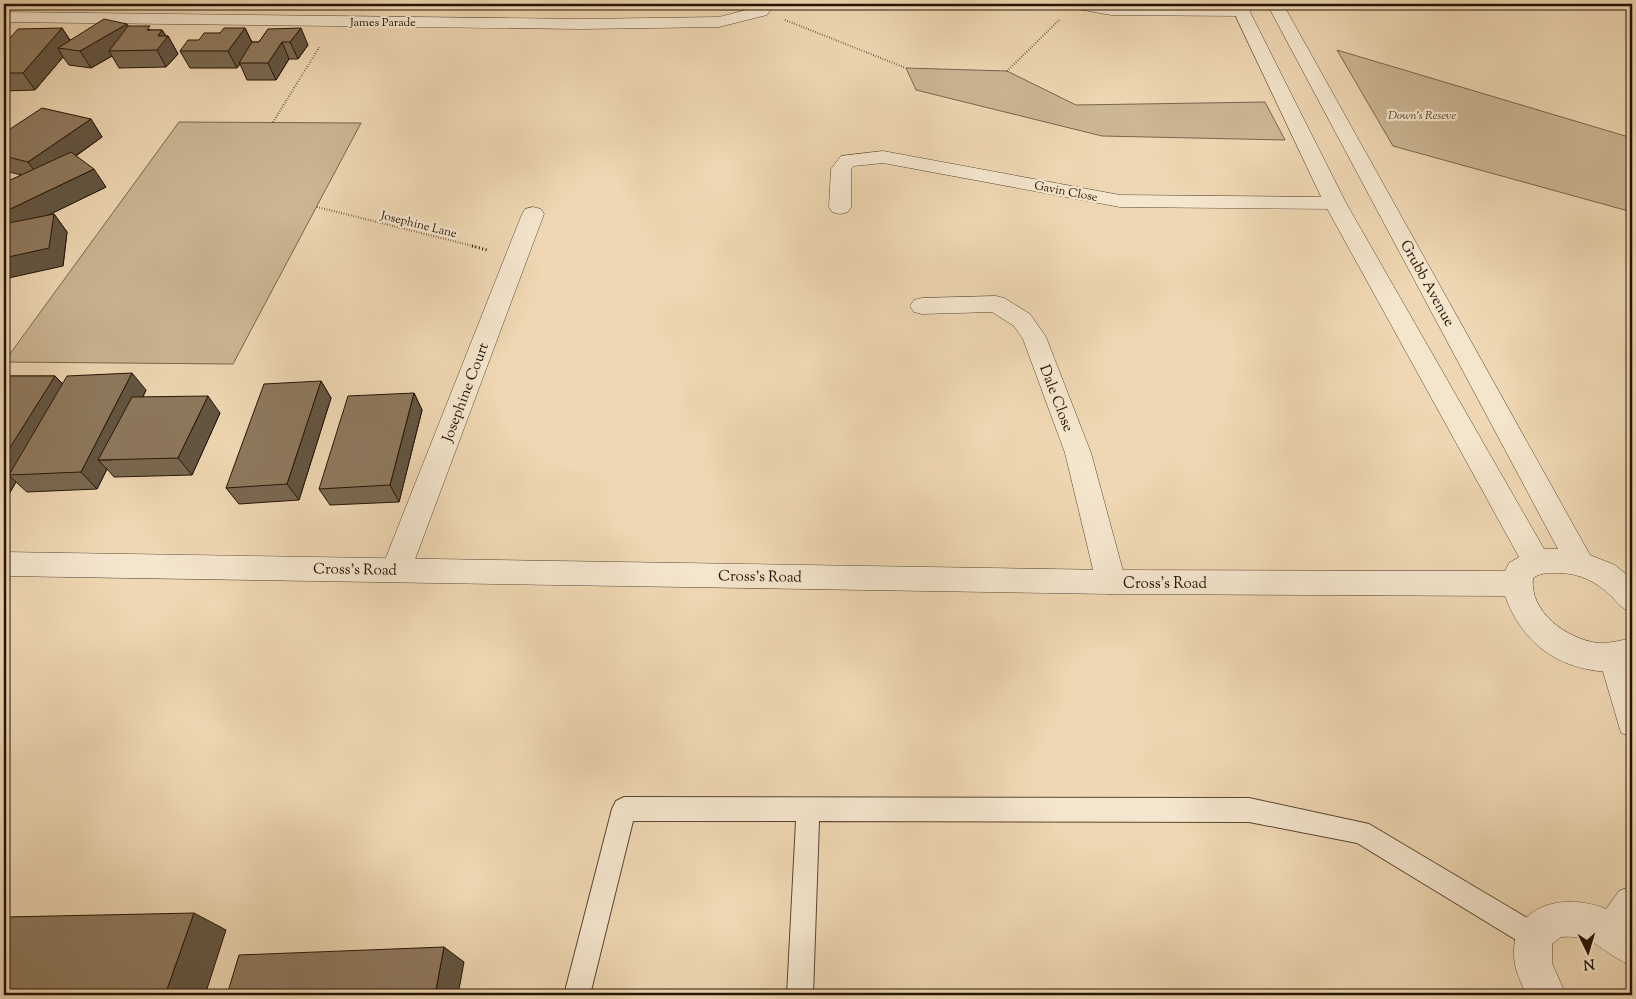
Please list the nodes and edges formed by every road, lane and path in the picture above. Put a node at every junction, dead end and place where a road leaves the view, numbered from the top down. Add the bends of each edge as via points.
1 (113, 4) edge
2 (1078, 4) edge
3 (1275, 4) edge
4 (1240, 8) edge
5 (761, 11) joint
6 (1062, 17) dead end
7 (4, 18) edge
8 (99, 19) junction
9 (335, 22) junction
10 (906, 68) dead end
11 (1007, 71) dead end
12 (273, 122) dead end
13 (1335, 203) junction
14 (317, 207) dead end
15 (840, 207) dead end
16 (533, 214) dead end
17 (516, 257) junction
18 (922, 306) dead end
19 (1535, 560) junction
20 (1580, 563) junction
21 (4, 564) edge
22 (396, 570) junction
23 (1111, 582) junction
24 (1516, 584) junction
25 (1631, 596) edge
26 (1623, 655) edge
27 (1632, 722) edge
28 (808, 809) junction
29 (1625, 927) edge
30 (1535, 937) junction
31 (577, 995) edge
32 (800, 995) edge
33 (1547, 995) edge

1 - 8 street
2 - 4 street via 1111,10
3 - 20 street, Grubb Avenue
4 - 13 street
5 - 9 street, James Parade via 719,22 584,17
5 - 10 path
6 - 11 path
7 - 8 street, James Parade
8 - 9 street, James Parade
9 - 12 path
13 - 15 street, Gavin Close via 1120,201 882,157 848,160 841,169
13 - 19 street
14 - 17 path, Josephine Lane
16 - 17 street, Josephine Court
17 - 22 street, Josephine Court
18 - 23 street, Dale Close via 996,304 1022,320 1034,337 1078,453
19 - 20 street via 1553,558
19 - 24 street via 1521,571
20 - 25 street via 1602,572
21 - 22 street, Cross's Road
22 - 23 street, Cross's Road
23 - 24 street, Cross's Road
24 - 26 street via 1523,610 1536,627 1556,642 1592,657
26 - 27 street
28 - 30 lane via 1249,810 1361,832
28 - 31 lane via 624,809
28 - 32 lane
29 - 30 street via 1570,916 1560,917 1545,924
30 - 33 street via 1532,952 1536,973

